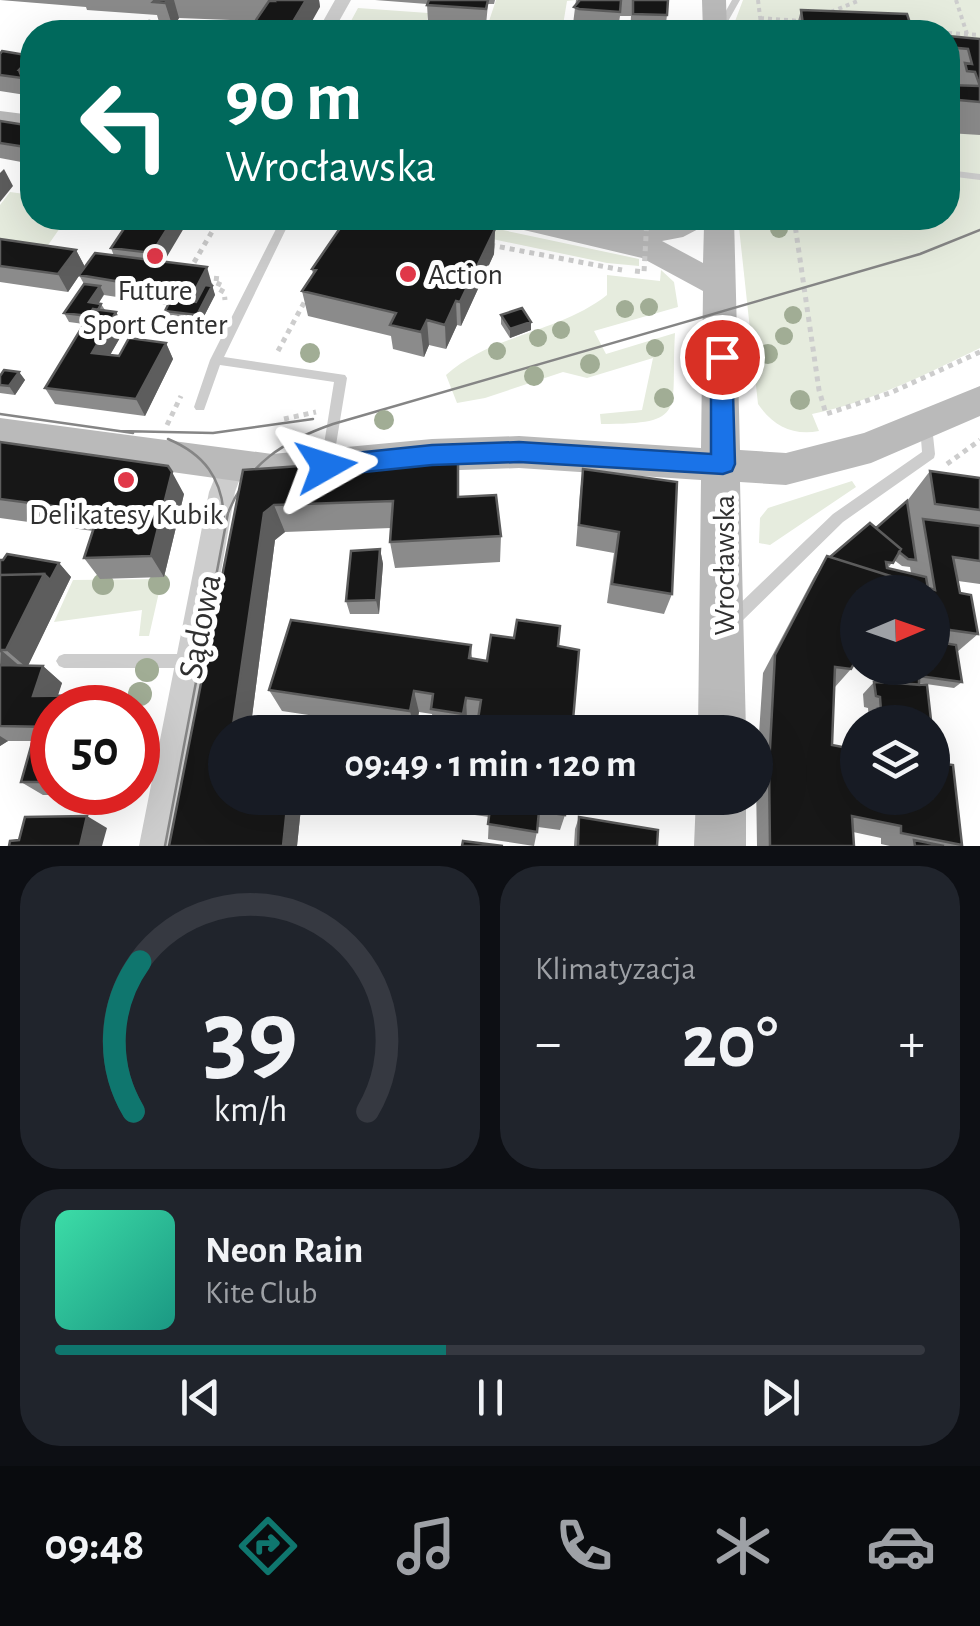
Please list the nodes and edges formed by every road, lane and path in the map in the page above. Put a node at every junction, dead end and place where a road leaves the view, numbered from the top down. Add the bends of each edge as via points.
1 (335, 0) edge
2 (343, 0) edge
3 (758, 0) edge
4 (860, 0) edge
5 (956, 0) edge
6 (825, 14) edge
7 (666, 17) edge
8 (760, 18) joint
9 (666, 20) edge
10 (784, 20) edge
11 (960, 34) edge
12 (967, 34) junction
13 (980, 35) edge
14 (213, 230) edge
15 (281, 230) edge
16 (576, 230) edge
17 (646, 230) edge
18 (669, 230) edge
19 (719, 230) edge
20 (796, 230) edge
21 (602, 235) junction
22 (485, 243) edge
23 (607, 268) dead end
24 (635, 271) dead end
25 (721, 286) junction
26 (309, 294) edge
27 (224, 307) dead end
28 (980, 352) edge
29 (216, 360) junction
30 (271, 367) junction
31 (182, 394) dead end
32 (980, 400) edge
33 (200, 407) dead end
34 (309, 414) dead end
35 (284, 419) dead end
36 (168, 426) dead end
37 (926, 426) junction
38 (0, 433) edge
39 (723, 464) junction
40 (232, 465) junction
41 (326, 466) junction
42 (724, 629) junction
43 (64, 661) dead end
44 (192, 661) junction
45 (722, 715) edge
46 (721, 815) edge
47 (156, 846) edge
48 (720, 846) edge

1 - 2 street
3 - 8 path
4 - 6 path
5 - 12 path
7 - 9 path
8 - 10 path
11 - 12 path
12 - 13 path
14 - 27 path via 187,274 221,278 216,288 224,292
15 - 29 lane
16 - 21 main road
17 - 24 path, bridge via 644,272
18 - 21 main road
19 - 25 main road, Wrocławska
20 - 28 path via 826,414
21 - 25 main road via 676,259
22 - 23 path
25 - 39 main road, Wrocławska
26 - 30 path
29 - 30 lane
29 - 33 lane
30 - 41 lane via 341,378
31 - 36 path
32 - 37 main road
34 - 35 path
37 - 39 main road via 786,468
37 - 42 lane via 929,454 838,518
38 - 40 main road
39 - 41 main road via 519,452
39 - 42 main road, Wrocławska
40 - 41 main road
40 - 44 street, Sądowa
42 - 45 main road, Wrocławska
43 - 44 lane
44 - 47 street, Sądowa
46 - 48 main road

